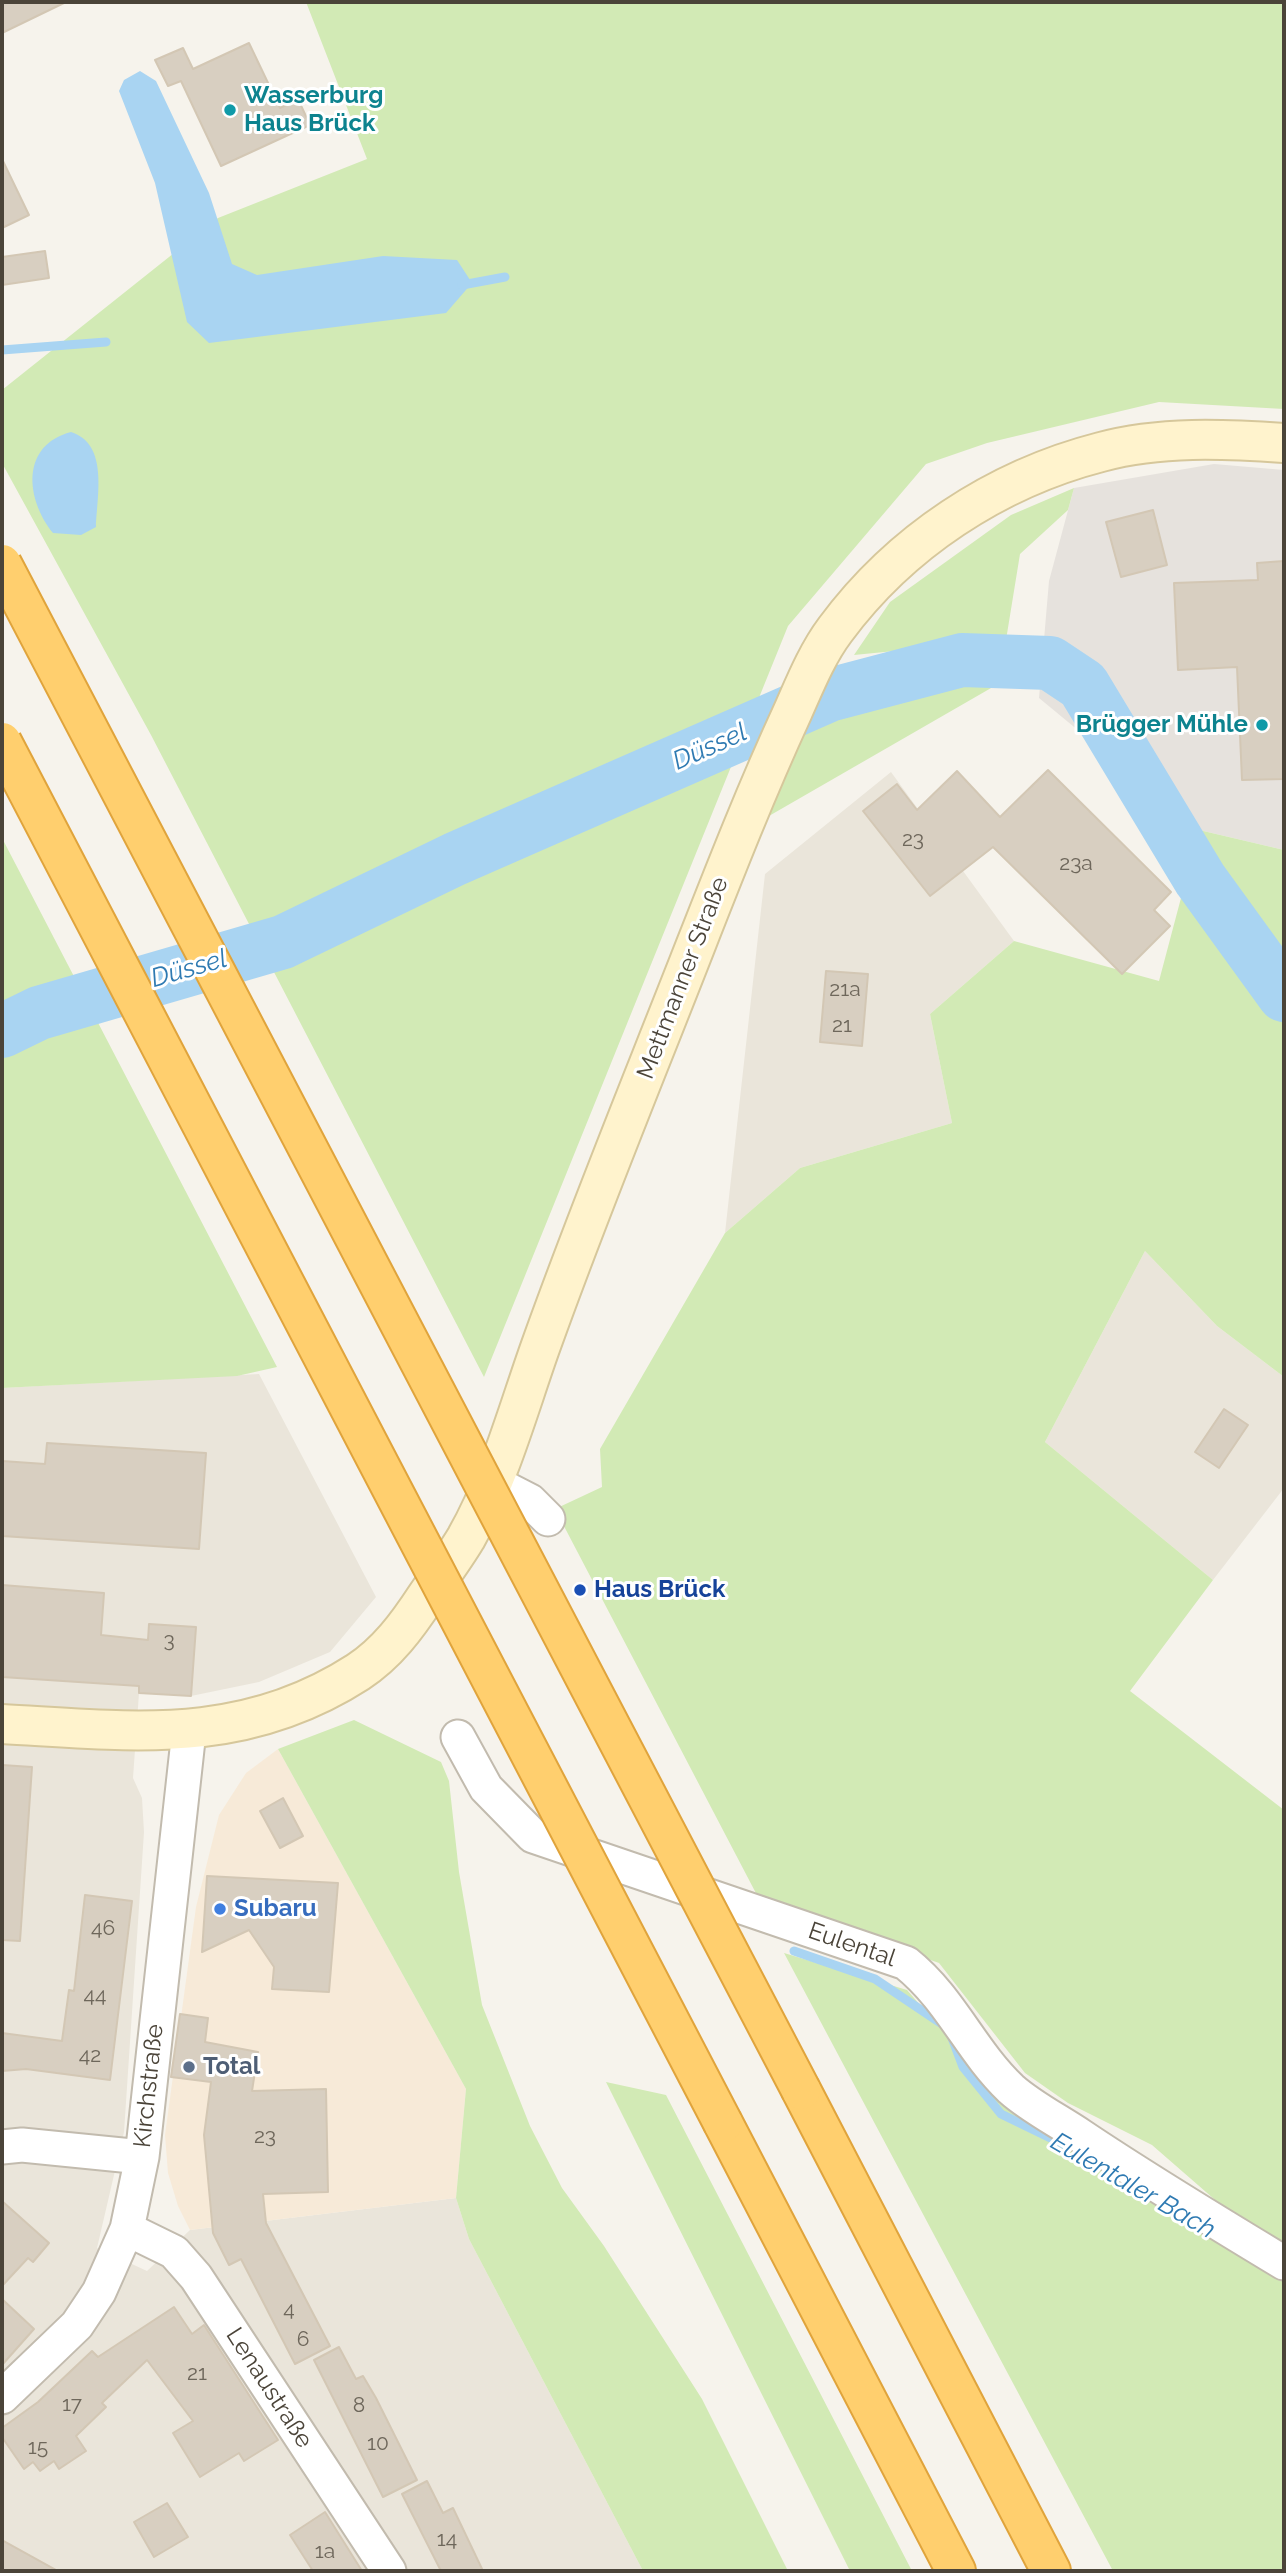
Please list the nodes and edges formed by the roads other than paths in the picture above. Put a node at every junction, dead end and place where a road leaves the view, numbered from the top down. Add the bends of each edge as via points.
1 (1284, 443) edge
2 (2, 564) edge
3 (2, 742) edge
4 (491, 1481) junction
5 (548, 1519) dead end
6 (2, 1724) edge
7 (189, 1731) junction
8 (458, 1737) dead end
9 (2, 2147) edge
10 (142, 2157) junction
11 (127, 2229) junction
12 (1284, 2263) edge
13 (2, 2397) edge
14 (389, 2571) edge
15 (956, 2571) edge
16 (1051, 2571) edge

1 - 4 main road, Mettmanner Straße via 1161,442 1104,451 1024,477 950,519 910,550 833,631 766,768
2 - 16 highway, bridge
3 - 15 highway, bridge
4 - 5 street via 530,1501
4 - 7 main road, Mettmanner Straße via 467,1536 400,1636 358,1671 251,1721
6 - 7 main road, Mettmanner Straße
7 - 10 street, Kirchstraße
8 - 12 street, Eulental via 486,1788 533,1836 906,1963 928,1980 985,2061 1013,2090
9 - 10 street
10 - 11 street, Kirchstraße
11 - 13 street, Kirchstraße via 99,2292 73,2330
11 - 14 street, Lenaustraße via 174,2252 196,2277

